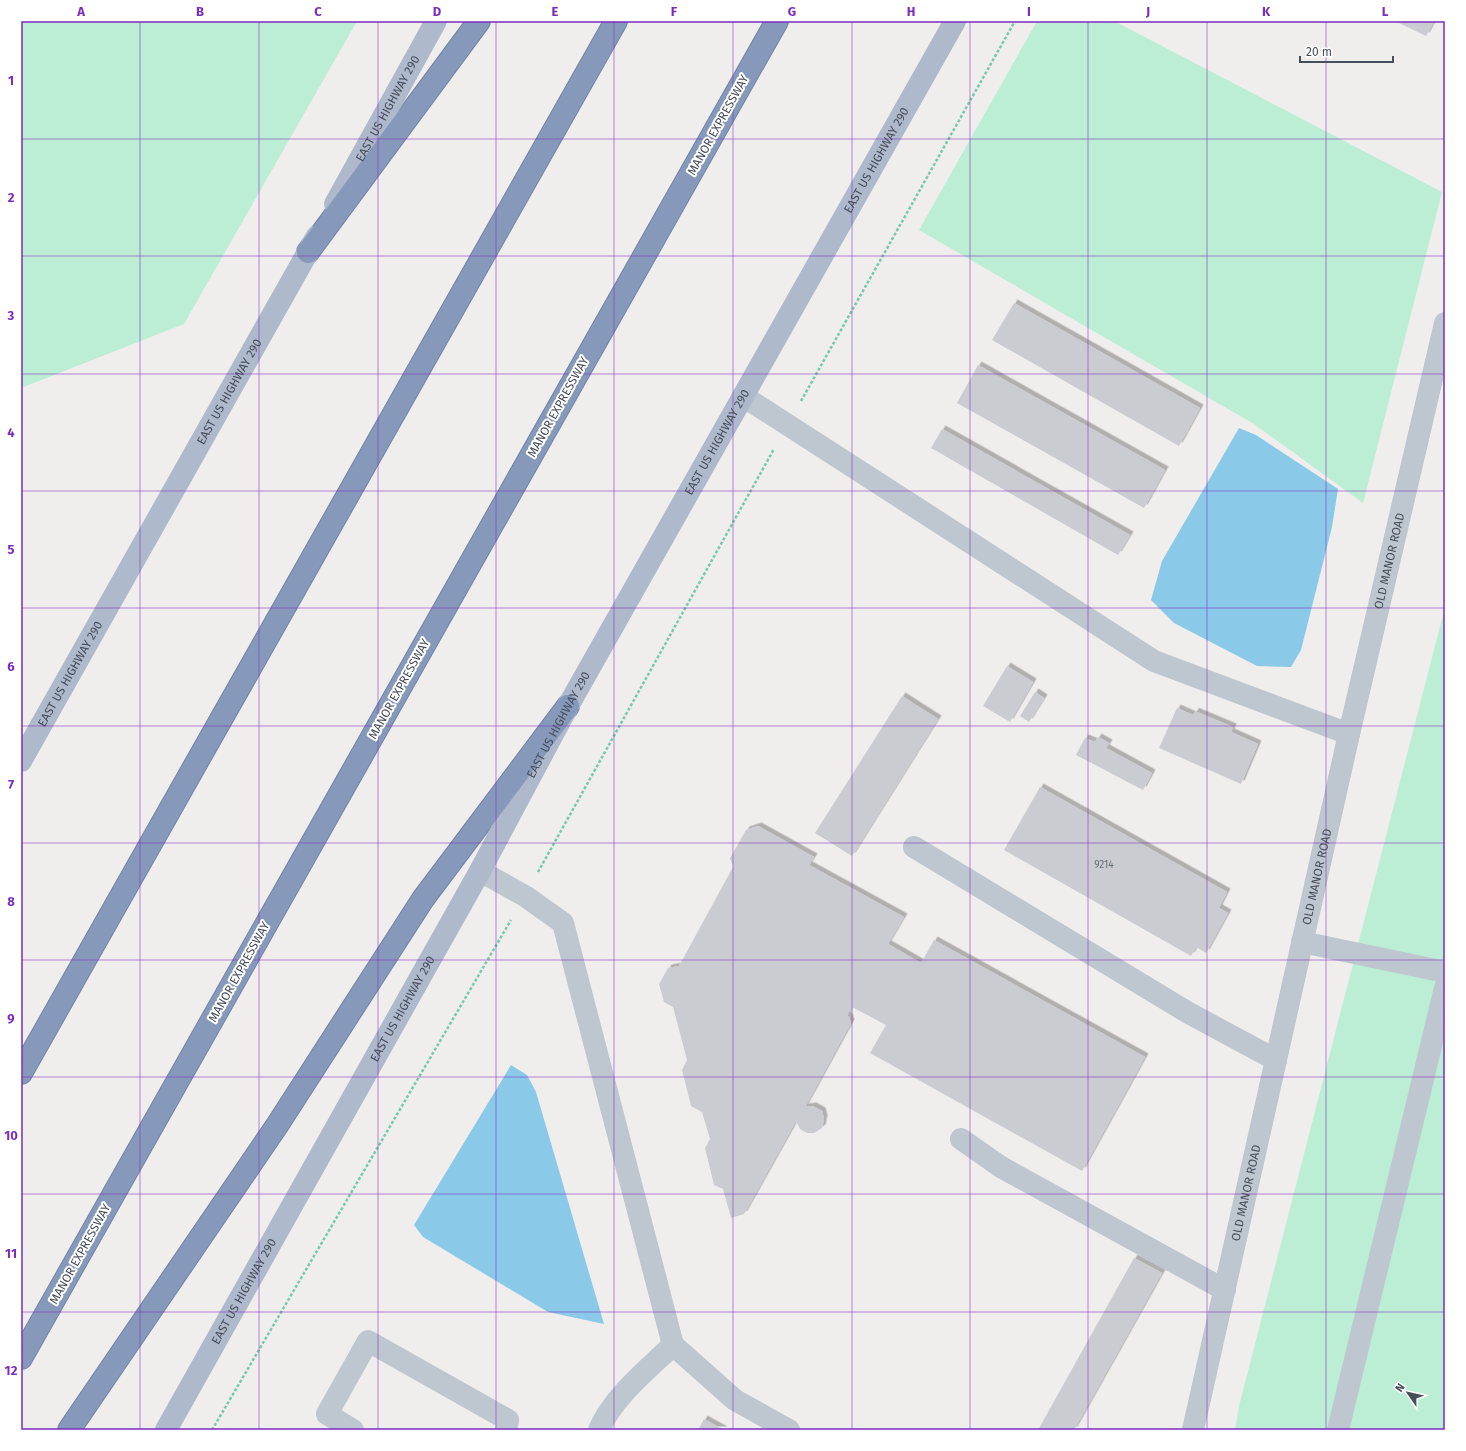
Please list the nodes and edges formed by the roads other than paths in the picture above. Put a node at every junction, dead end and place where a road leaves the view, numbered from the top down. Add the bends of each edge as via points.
1 (436, 21) edge
2 (479, 21) edge
3 (616, 21) edge
4 (777, 21) edge
5 (955, 21) edge
6 (308, 252) junction
7 (1445, 324) edge
8 (742, 396) junction
9 (568, 706) junction
10 (1349, 734) junction
11 (21, 761) edge
12 (914, 847) dead end
13 (480, 871) junction
14 (1302, 942) junction
15 (1445, 972) edge
16 (1445, 988) edge
17 (1437, 1057) edge
18 (1276, 1060) junction
19 (21, 1073) edge
20 (961, 1139) dead end
21 (1225, 1290) junction
22 (673, 1344) junction
23 (21, 1358) edge
24 (69, 1430) edge
25 (166, 1430) edge
26 (353, 1430) edge
27 (506, 1430) edge
28 (599, 1430) edge
29 (789, 1430) edge
30 (1193, 1430) edge
31 (1338, 1430) edge

1 - 6 main road, EAST US HIGHWAY 290
2 - 6 highway
3 - 19 highway
4 - 23 highway, MANOR EXPRESSWAY
5 - 8 main road, EAST US HIGHWAY 290
6 - 11 main road, EAST US HIGHWAY 290
7 - 10 street, OLD MANOR ROAD
8 - 9 main road, EAST US HIGHWAY 290
8 - 10 street via 1154,661
9 - 13 main road, EAST US HIGHWAY 290
9 - 24 highway via 423,899 278,1124
10 - 14 street, OLD MANOR ROAD
12 - 18 street via 1187,1012
13 - 22 street via 525,896 563,922
13 - 25 main road, EAST US HIGHWAY 290
14 - 15 street
14 - 18 street, OLD MANOR ROAD
16 - 17 street
17 - 31 street
18 - 21 street, OLD MANOR ROAD
20 - 21 street via 1001,1168
21 - 30 street, OLD MANOR ROAD
22 - 28 street via 626,1391 602,1422
22 - 29 street via 735,1400
26 - 27 street via 327,1414 368,1341 508,1420

